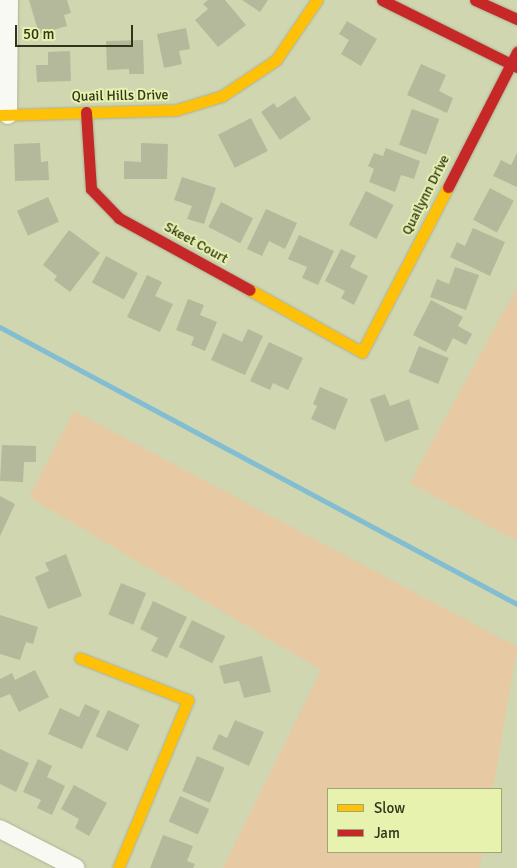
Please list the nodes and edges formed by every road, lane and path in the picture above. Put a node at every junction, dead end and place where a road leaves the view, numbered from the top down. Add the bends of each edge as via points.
1 (9, 0) edge
2 (317, 0) edge
3 (382, 0) edge
4 (475, 0) edge
5 (517, 19) edge
6 (517, 52) edge
7 (514, 66) edge
8 (86, 112) junction
9 (4, 115) edge
10 (362, 352) joint
11 (80, 658) dead end
12 (0, 828) edge
13 (76, 868) edge
14 (118, 868) edge

1 - 9 street
2 - 8 street, Quail Hills Drive via 276,60 222,96 176,110
3 - 7 street
4 - 5 street
6 - 7 street, Quailynn Drive
7 - 10 street, Quailynn Drive
8 - 9 street, Quail Hills Drive
8 - 10 street, Skeet Court via 90,189 119,218
11 - 14 street via 188,700
12 - 13 street

